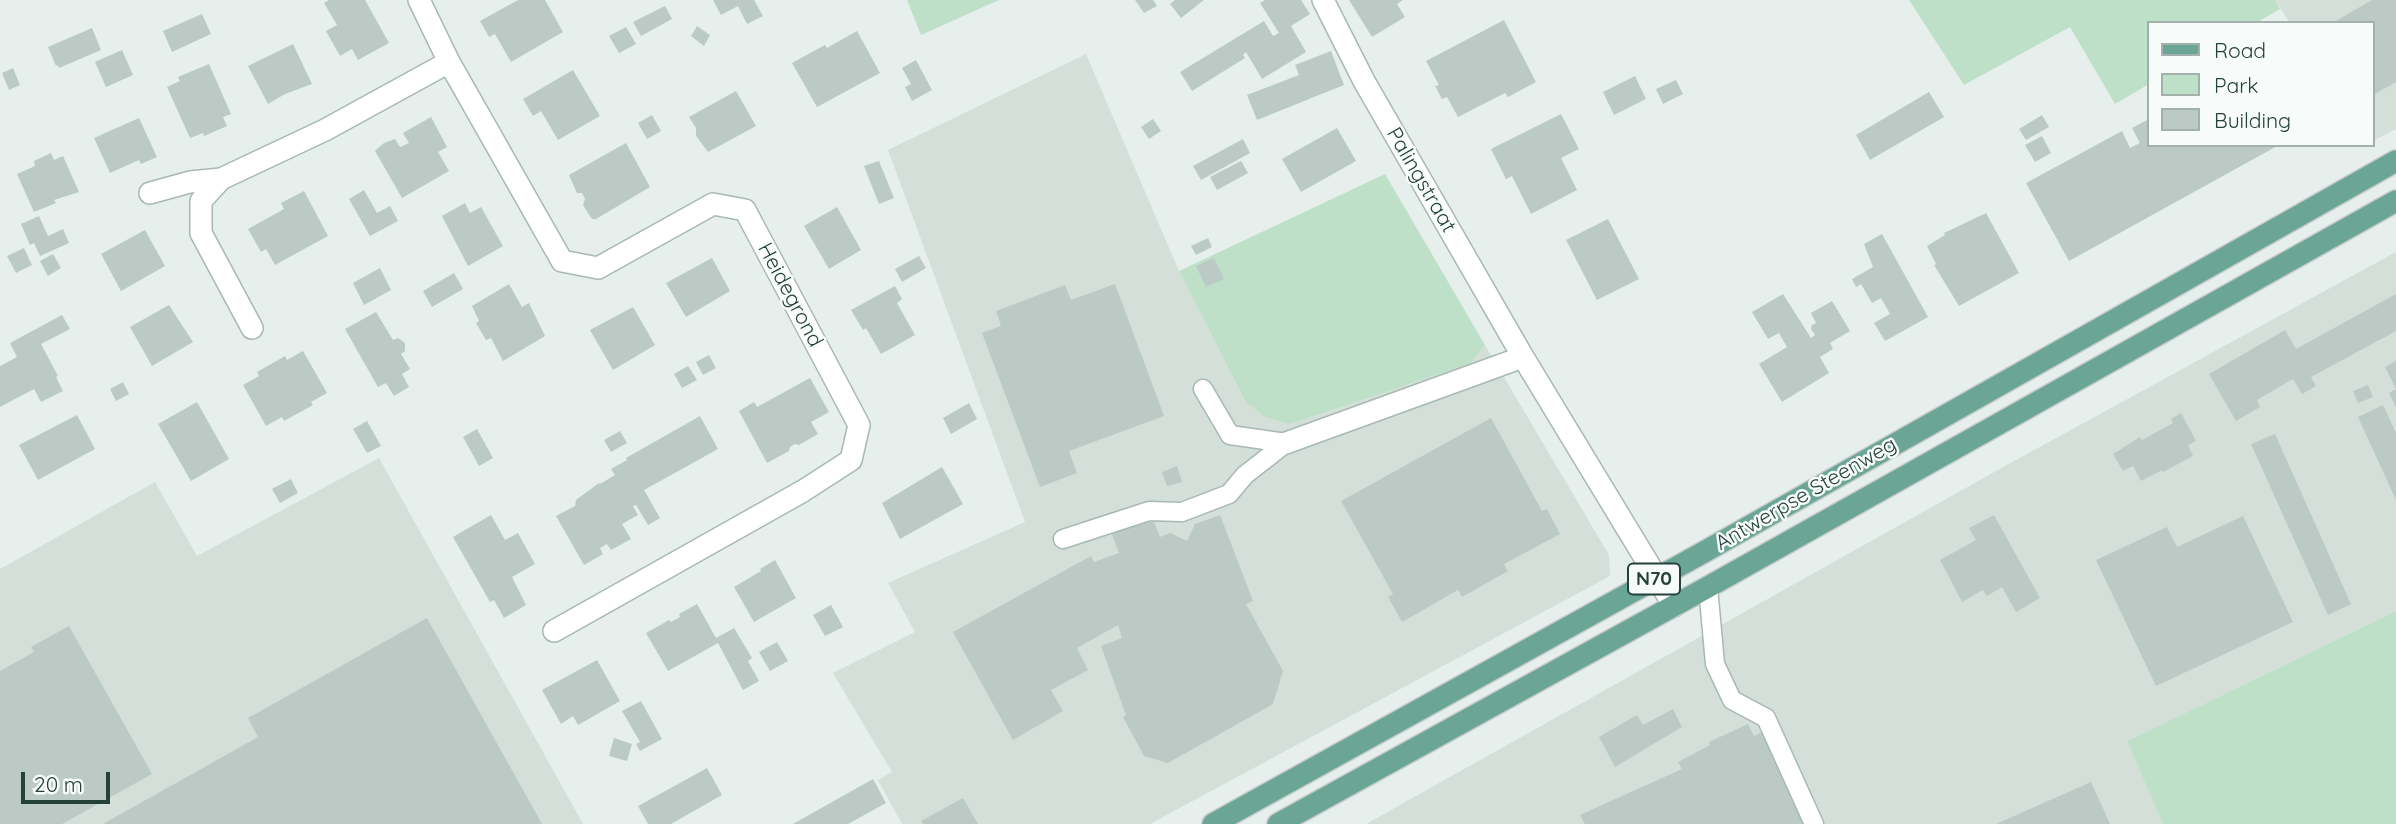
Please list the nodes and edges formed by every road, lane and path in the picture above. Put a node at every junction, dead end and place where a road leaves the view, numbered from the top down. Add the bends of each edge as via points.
1 (419, 0) edge
2 (1323, 0) edge
3 (449, 62) junction
4 (2396, 161) edge
5 (221, 179) junction
6 (150, 193) dead end
7 (2396, 201) edge
8 (252, 328) dead end
9 (1523, 357) junction
10 (1203, 389) dead end
11 (1286, 443) junction
12 (1063, 539) dead end
13 (1657, 578) junction
14 (1708, 587) junction
15 (1674, 606) junction
16 (554, 631) dead end
17 (1213, 824) edge
18 (1278, 824) edge
19 (1814, 824) edge

1 - 3 street, Heidegrond
2 - 9 street, Palingstraat via 1364,81
3 - 5 street via 325,130
3 - 16 street, Heidegrond via 562,261 598,268 713,204 746,210 859,425 851,460
4 - 13 main road, Antwerpse Steenweg / N70
5 - 6 street
5 - 8 street via 201,201 201,233
7 - 14 main road, Antwerpse Steenweg / N70
9 - 11 street
9 - 13 street, Palingstraat
10 - 11 lane via 1230,435
11 - 12 lane via 1245,475 1229,495 1182,512 1149,511
13 - 15 street, Palingstraat
13 - 17 main road, Antwerpse Steenweg / N70
14 - 15 main road, Antwerpse Steenweg / N70
14 - 19 lane via 1715,664 1732,700 1766,718
15 - 18 main road, Antwerpse Steenweg / N70

